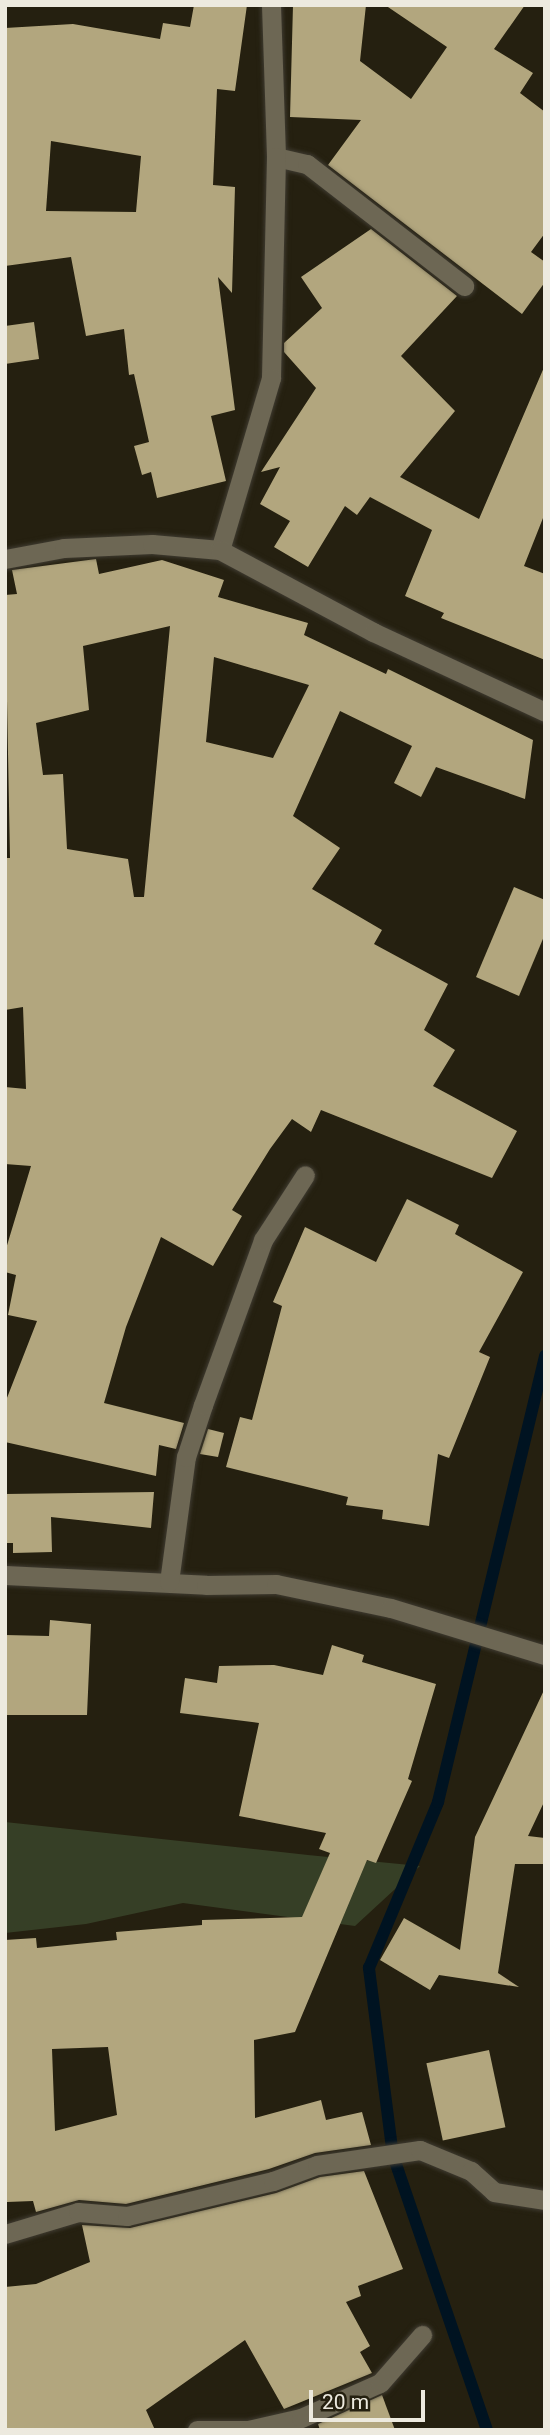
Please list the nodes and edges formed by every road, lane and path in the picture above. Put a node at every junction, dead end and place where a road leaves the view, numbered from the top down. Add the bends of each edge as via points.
1 (271, 5) edge
2 (276, 157) junction
3 (464, 286) dead end
4 (220, 551) junction
5 (5, 559) edge
6 (545, 712) edge
7 (305, 1175) dead end
8 (5, 1575) edge
9 (169, 1582) junction
10 (545, 1655) edge
11 (545, 2200) edge
12 (5, 2234) edge
13 (422, 2335) dead end
14 (197, 2430) edge
15 (247, 2430) edge

1 - 2 street
2 - 3 street via 307,164
2 - 4 street via 271,378
4 - 5 street via 152,544 64,548
4 - 6 street via 373,632
7 - 9 street via 262,1240 203,1405 186,1457
8 - 9 street
9 - 10 street via 276,1584 320,1591
11 - 12 street via 494,2192 471,2171 419,2150 317,2165 273,2181 127,2216 78,2212
13 - 15 street via 380,2383 302,2418
14 - 15 street

